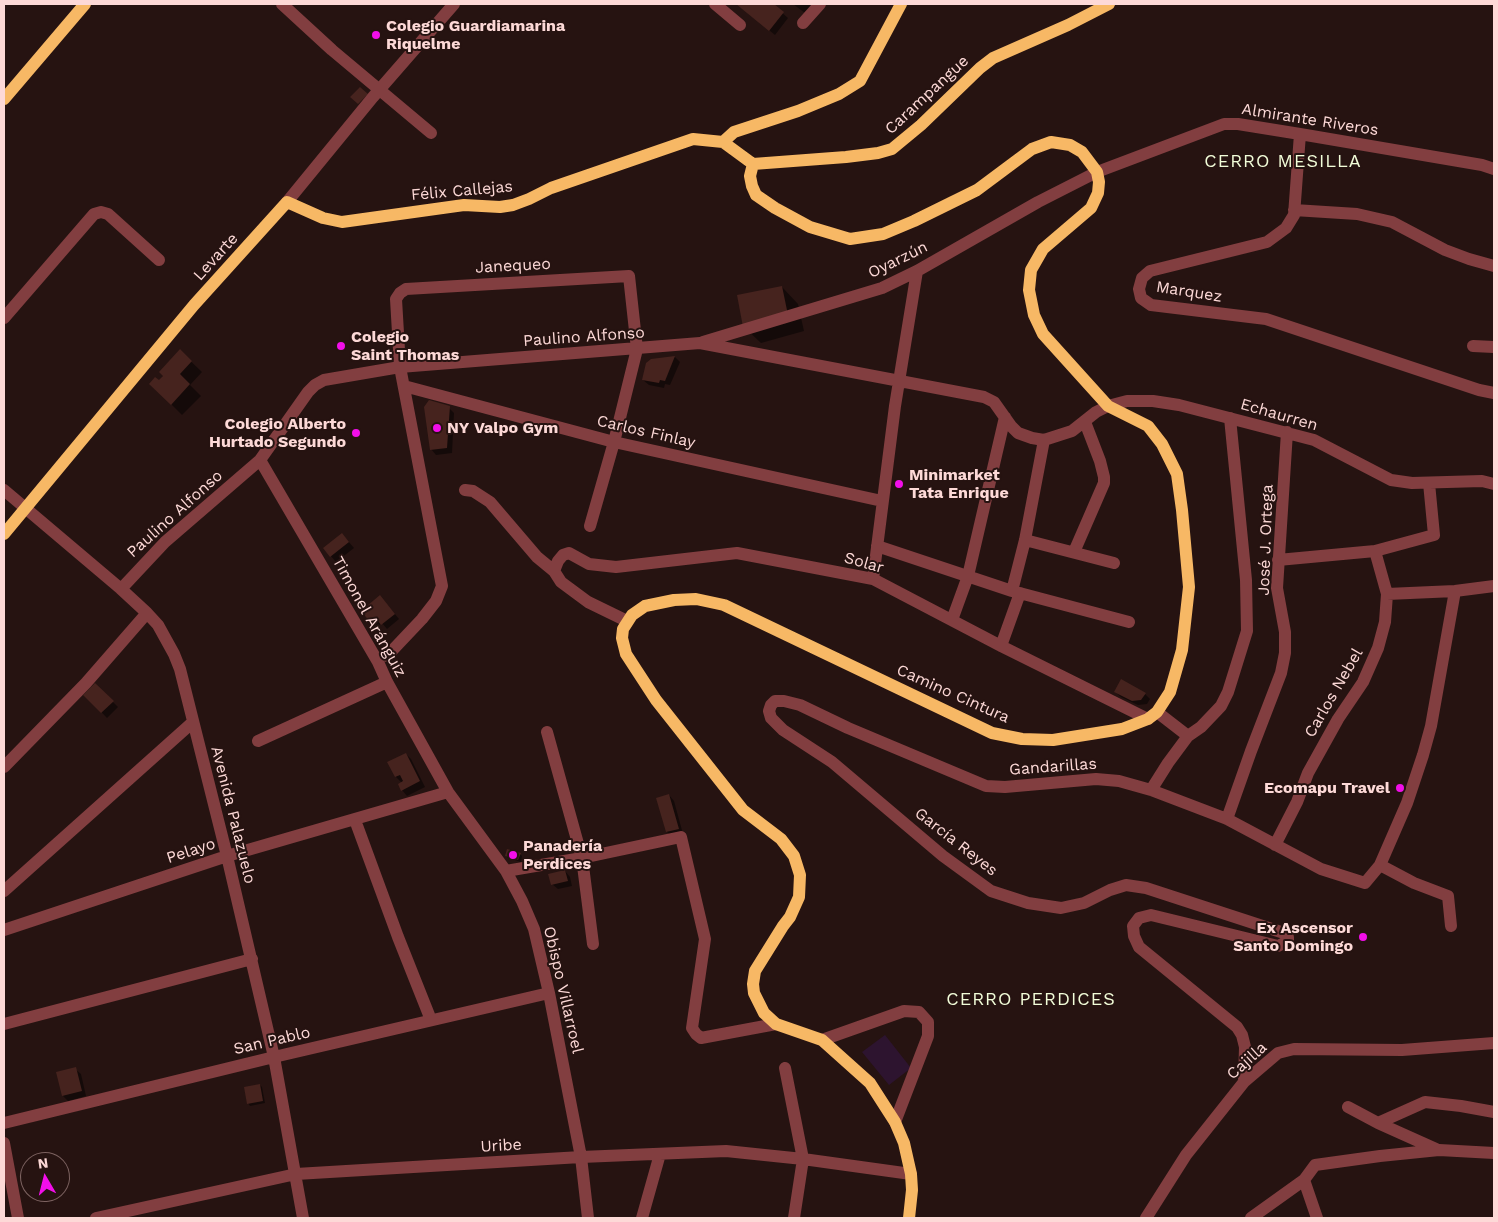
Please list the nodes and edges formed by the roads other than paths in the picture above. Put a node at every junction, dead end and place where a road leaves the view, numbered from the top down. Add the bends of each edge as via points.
1 (85, 4) edge
2 (282, 4) edge
3 (454, 4) edge
4 (715, 4) edge
5 (820, 4) edge
6 (901, 4) edge
7 (1109, 4) edge
8 (803, 23) dead end
9 (740, 25) dead end
10 (380, 90) junction
11 (4, 99) edge
12 (431, 133) dead end
13 (1300, 134) junction
14 (723, 142) junction
15 (752, 164) junction
16 (1494, 169) edge
17 (1097, 172) junction
18 (287, 202) junction
19 (1294, 210) junction
20 (159, 260) dead end
21 (1494, 266) edge
22 (917, 271) junction
23 (4, 318) edge
24 (700, 343) junction
25 (1473, 346) dead end
26 (1494, 347) edge
27 (637, 349) junction
28 (400, 367) junction
29 (900, 380) junction
30 (404, 386) junction
31 (1494, 393) edge
32 (1108, 406) junction
33 (1005, 417) junction
34 (1230, 418) junction
35 (1085, 422) junction
36 (1287, 432) junction
37 (1044, 440) junction
38 (614, 442) junction
39 (260, 460) junction
40 (1429, 483) junction
41 (1494, 484) edge
42 (4, 490) edge
43 (465, 490) dead end
44 (882, 501) junction
45 (26, 509) junction
46 (590, 526) dead end
47 (4, 534) edge
48 (1025, 540) junction
49 (877, 546) junction
50 (1375, 551) junction
51 (1074, 552) junction
52 (1278, 560) junction
53 (1114, 563) dead end
54 (554, 571) junction
55 (968, 576) junction
56 (873, 579) junction
57 (1494, 586) edge
58 (121, 588) junction
59 (1455, 590) junction
60 (1016, 592) junction
61 (1387, 594) junction
62 (146, 613) junction
63 (952, 620) junction
64 (627, 621) junction
65 (1128, 622) dead end
66 (1001, 646) junction
67 (387, 656) dead end
68 (387, 682) junction
69 (771, 704) joint
70 (1152, 716) junction
71 (193, 722) junction
72 (547, 732) dead end
73 (1188, 736) junction
74 (258, 741) dead end
75 (4, 767) edge
76 (1151, 790) junction
77 (448, 792) junction
78 (355, 820) junction
79 (1227, 820) junction
80 (1275, 845) junction
81 (227, 856) junction
82 (582, 858) junction
83 (1380, 865) junction
84 (506, 871) junction
85 (4, 891) edge
86 (1451, 926) dead end
87 (4, 930) edge
88 (593, 944) dead end
89 (252, 959) junction
90 (549, 993) junction
91 (432, 1020) junction
92 (4, 1024) edge
93 (776, 1024) junction
94 (822, 1040) junction
95 (1494, 1043) edge
96 (274, 1057) junction
97 (785, 1068) dead end
98 (1244, 1082) junction
99 (1348, 1107) dead end
100 (1494, 1112) edge
101 (895, 1122) junction
102 (4, 1123) edge
103 (1378, 1123) junction
104 (4, 1144) edge
105 (1438, 1150) junction
106 (1494, 1153) edge
107 (660, 1154) junction
108 (581, 1158) junction
109 (803, 1159) junction
110 (296, 1174) junction
111 (911, 1174) junction
112 (1304, 1180) junction
113 (18, 1218) edge
114 (96, 1218) edge
115 (303, 1218) edge
116 (588, 1218) edge
117 (642, 1218) edge
118 (794, 1218) edge
119 (909, 1218) edge
120 (1146, 1218) edge
121 (1251, 1218) edge
122 (1317, 1218) edge

1 - 11 main road
2 - 10 street
3 - 10 street, Levarte
4 - 9 street
5 - 8 street
6 - 14 main road via 860,81 798,111 734,132
7 - 15 main road, Carampangue via 1068,26 993,58 892,149 846,157
10 - 12 street
10 - 18 street, Levarte
13 - 16 street, Almirante Riveros via 1482,164
13 - 17 street, Almirante Riveros via 1224,124
13 - 19 street, Marquez
14 - 15 main road
14 - 18 main road, Félix Callejas via 693,139 500,207 464,205 342,222 323,218
15 - 17 main road via 750,176 756,195 810,227 850,240 883,234 914,221 977,190 1032,149 1050,142 1070,145 1082,152
17 - 22 street, Oyarzún
17 - 32 main road via 1098,193 1091,208 1043,249 1031,270 1029,290 1034,315 1043,334
18 - 45 main road, Levarte via 194,304
19 - 21 street via 1357,214 1392,222 1445,250
19 - 31 street, Marquez via 1286,228 1267,242 1150,271 1142,278 1138,289 1141,298 1151,304 1266,319
20 - 23 street via 108,214 94,214
22 - 24 street, Oyarzún via 882,288
22 - 29 street
24 - 27 street, Paulino Alfonso
24 - 29 street, Paulino Alfonso
25 - 26 street
27 - 28 street, Paulino Alfonso
27 - 28 street, Janequeo via 629,276 406,289 396,299
27 - 38 street
28 - 30 street
28 - 39 street, Paulino Alfonso via 324,380 315,385
29 - 33 street, Paulino Alfonso via 984,398 994,402
29 - 44 street
30 - 38 street, Carlos Finlay
30 - 67 street via 442,586 436,601
32 - 34 street, Echaurren via 1127,401 1153,401 1179,404
32 - 35 street
32 - 70 main road via 1148,426 1162,444 1177,474 1189,587 1182,650 1170,692
33 - 37 street, Paulino Alfonso via 1018,432
33 - 55 street
34 - 36 street, Echaurren
34 - 73 street via 1246,580 1247,632 1221,706
35 - 37 street via 1072,431
35 - 51 street via 1100,461 1104,483
36 - 40 street, Echaurren via 1314,440 1392,480
36 - 52 street, José J. Ortega
37 - 48 street
38 - 44 street, Carlos Finlay
38 - 46 street
39 - 58 street, Paulino Alfonso via 165,542
39 - 68 street, Timonel Aránguiz
40 - 41 street, Echaurren via 1482,481
40 - 50 street via 1434,535
42 - 45 street, Avenida Palazuelo
43 - 54 street via 473,491 490,502 537,557
44 - 49 street
45 - 47 main road, Levarte
45 - 58 street, Avenida Palazuelo
48 - 51 street
48 - 60 street
49 - 55 street
49 - 56 street
50 - 52 street
50 - 61 street, Carlos Nebel
51 - 53 street
52 - 79 street, José J. Ortega via 1277,588 1285,632 1285,653
54 - 56 street, Solar via 563,555 570,553 589,564 616,567 737,553
54 - 64 street via 561,582 575,593
55 - 60 street
55 - 63 street
56 - 63 street, Solar
57 - 59 street
58 - 62 street, Avenida Palazuelo
59 - 61 street
59 - 83 street via 1431,726 1407,803
60 - 65 street
60 - 66 street
61 - 80 street, Carlos Nebel via 1385,622 1378,648 1363,682 1308,773
62 - 71 street, Avenida Palazuelo via 174,654
62 - 75 street via 86,683
63 - 66 street, Solar
64 - 70 main road, Camino Cintura via 646,606 674,600 696,599 724,605 1007,737 1037,740 1070,738 1122,729
64 - 93 main road via 622,638 626,654 656,700 743,810 782,840 798,865 801,885 796,907 753,978 756,1000
66 - 70 street, Solar
68 - 74 street
68 - 77 street, Timonel Aránguiz
69 - 76 street, Gandarillas via 784,701 800,705 986,786 1096,779 1119,781
69 - 98 street, García Reyes via 771,718 782,730 832,762 991,891 1028,903 1061,908 1084,903 1126,885 1146,888 1284,933 1288,942 1278,946 1151,915 1139,918 1133,926 1140,947 1237,1027 1245,1048
70 - 73 street, Solar
71 - 81 street, Avenida Palazuelo
71 - 85 street
72 - 82 street
73 - 76 street
76 - 79 street, Gandarillas
77 - 78 street, Pelayo
77 - 84 street, Obispo Villarroel
78 - 81 street, Pelayo
78 - 91 street
79 - 80 street, Gandarillas
80 - 83 street, Gandarillas via 1321,869 1366,883
81 - 87 street, Pelayo
81 - 89 street, Avenida Palazuelo
82 - 84 street
82 - 88 street
82 - 93 street via 681,837 704,939 692,1028 701,1038
83 - 86 street via 1448,896
84 - 90 street, Obispo Villarroel via 534,928
89 - 92 street
89 - 96 street, Avenida Palazuelo
90 - 91 street, San Pablo
90 - 108 street, Obispo Villarroel
91 - 96 street, San Pablo
93 - 94 main road
94 - 101 main road via 870,1083
94 - 101 street via 904,1011 919,1012 928,1022 928,1036
95 - 98 street, Cajilla via 1402,1050 1294,1049 1278,1053
96 - 102 street, San Pablo
96 - 110 street, Avenida Palazuelo
97 - 109 street
98 - 120 street, Cajilla via 1186,1155
99 - 103 street
100 - 103 street via 1425,1102
101 - 111 main road
103 - 105 street
104 - 113 street
105 - 106 street
105 - 112 street via 1315,1165
107 - 108 street, Uribe
107 - 109 street, Uribe via 726,1151
107 - 117 street
108 - 110 street, Uribe
108 - 116 street, Obispo Villarroel
109 - 111 street, Uribe
109 - 118 street
110 - 114 street, Uribe
110 - 115 street, Avenida Palazuelo
111 - 119 main road
112 - 121 street
112 - 122 street

